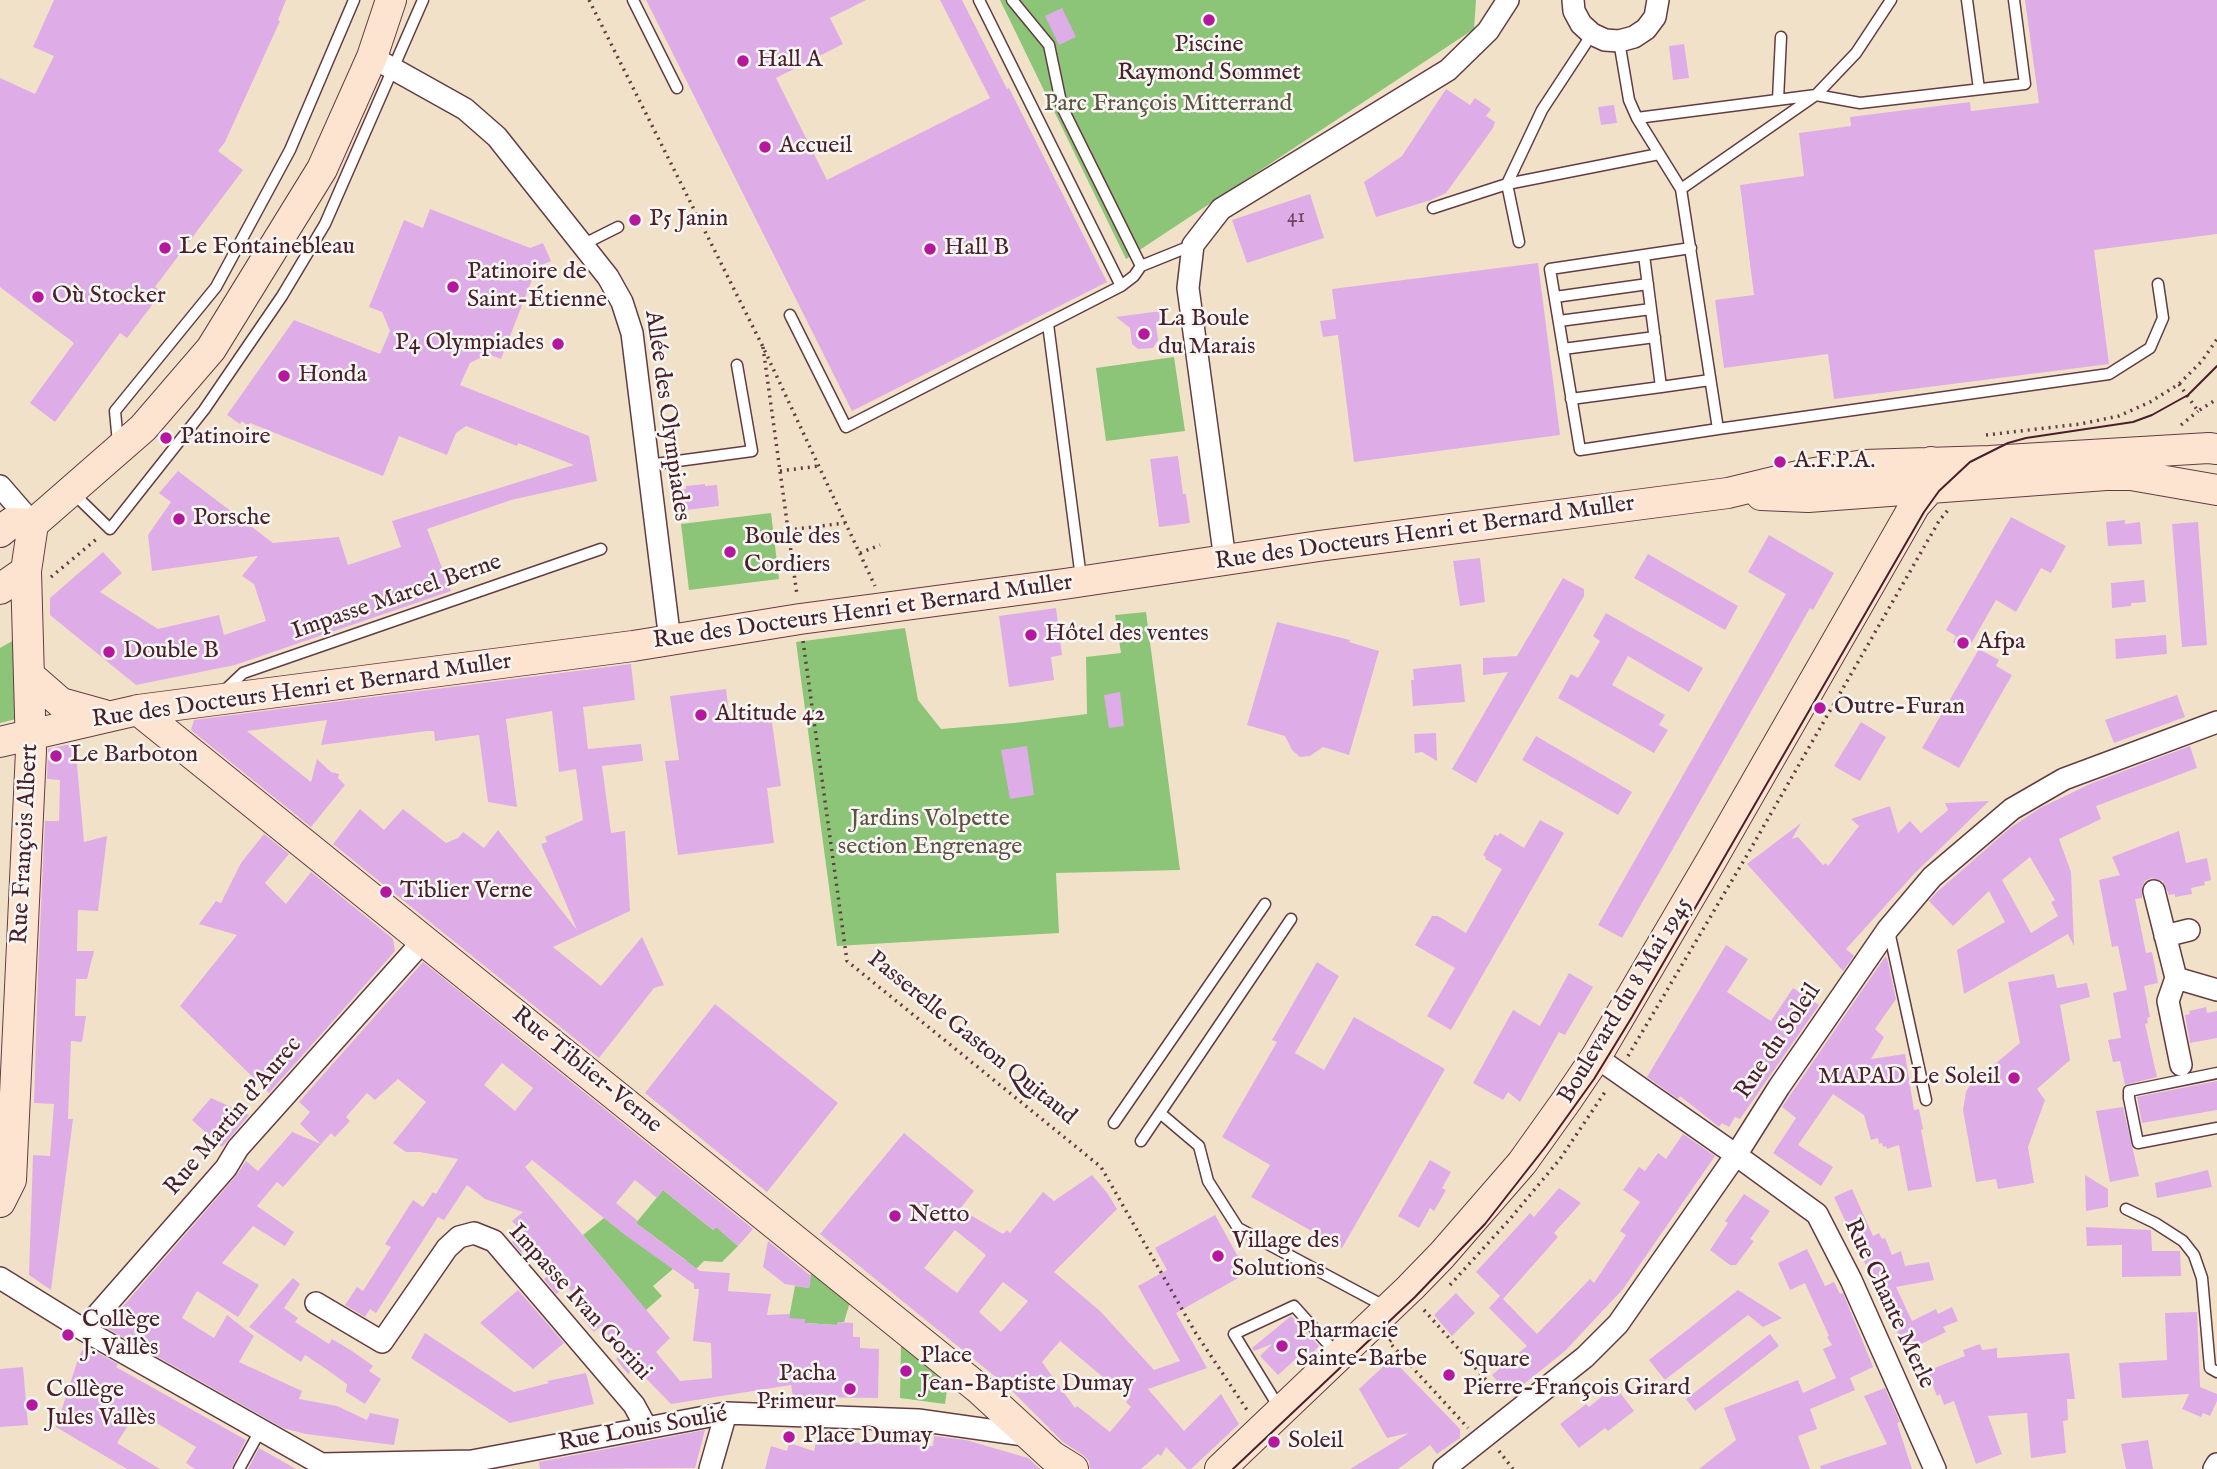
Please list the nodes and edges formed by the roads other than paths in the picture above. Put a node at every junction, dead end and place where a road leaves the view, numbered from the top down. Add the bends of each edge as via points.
1 (354, 0) edge
2 (391, 0) edge
3 (423, 0) edge
4 (633, 0) edge
5 (979, 0) edge
6 (1012, 0) edge
7 (1508, 0) edge
8 (1573, 0) edge
9 (1658, 0) edge
10 (1891, 0) edge
11 (1967, 0) edge
12 (2014, 0) edge
13 (1592, 34) junction
14 (1781, 37) dead end
15 (1619, 41) junction
16 (383, 63) junction
17 (677, 88) dead end
18 (1979, 89) junction
19 (1816, 95) junction
20 (1778, 100) junction
21 (1637, 118) junction
22 (1659, 155) junction
23 (1507, 184) junction
24 (1681, 189) junction
25 (1433, 208) dead end
26 (618, 227) dead end
27 (1520, 242) dead end
28 (582, 245) junction
29 (1193, 245) junction
30 (1691, 248) junction
31 (1644, 255) junction
32 (1141, 266) junction
33 (1648, 284) junction
34 (2158, 284) dead end
35 (1121, 286) junction
36 (1555, 297) junction
37 (1651, 309) junction
38 (790, 315) dead end
39 (1559, 321) junction
40 (1048, 324) junction
41 (1655, 337) junction
42 (1563, 349) junction
43 (737, 365) dead end
44 (1710, 380) junction
45 (1661, 387) junction
46 (1571, 399) junction
47 (1718, 429) junction
48 (119, 449) junction
49 (2217, 449) edge
50 (648, 465) junction
51 (1931, 474) junction
52 (0, 486) edge
53 (71, 490) junction
54 (2217, 490) edge
55 (9, 529) edge
56 (601, 549) dead end
57 (1225, 560) junction
58 (1082, 581) junction
59 (18, 586) edge
60 (670, 641) junction
61 (30, 676) junction
62 (216, 700) junction
63 (125, 713) junction
64 (2217, 722) edge
65 (32, 734) junction
66 (0, 742) edge
67 (2154, 891) dead end
68 (1265, 904) dead end
69 (1291, 919) dead end
70 (1888, 929) junction
71 (2189, 930) dead end
72 (2165, 936) junction
73 (424, 940) junction
74 (2176, 978) junction
75 (2217, 990) edge
76 (1595, 1057) junction
77 (2181, 1065) dead end
78 (2217, 1073) edge
79 (1926, 1100) dead end
80 (1160, 1113) junction
81 (1114, 1124) dead end
82 (2217, 1128) edge
83 (1141, 1142) dead end
84 (1736, 1155) junction
85 (0, 1202) edge
86 (2126, 1209) dead end
87 (0, 1278) edge
88 (316, 1303) dead end
89 (1388, 1308) junction
90 (84, 1330) junction
91 (1339, 1356) junction
92 (2217, 1373) edge
93 (1281, 1411) junction
94 (726, 1413) junction
95 (646, 1427) junction
96 (261, 1429) junction
97 (1032, 1436) junction
98 (2217, 1464) edge
99 (326, 1466) edge
100 (239, 1469) edge
101 (710, 1469) edge
102 (1073, 1469) edge
103 (1220, 1469) edge
104 (1444, 1469) edge
105 (1935, 1469) edge
106 (2214, 1469) edge

1 - 48 lane via 290,150 216,287 115,411
2 - 16 main road
3 - 16 lane
4 - 17 lane
5 - 35 lane
6 - 32 lane via 1049,45 1062,107
7 - 29 street via 1488,31 1448,70 1221,209
8 - 13 street via 1581,24
9 - 15 street via 1655,17 1646,29
10 - 19 lane via 1856,53
11 - 18 lane
12 - 18 lane via 2025,84
13 - 15 street
13 - 23 lane via 1542,110
14 - 20 lane
15 - 21 lane via 1629,100
16 - 28 street, Allée des Olympiades via 465,109 497,137
16 - 48 main road via 211,349 144,428
16 - 53 lane via 325,224 204,410 110,528
18 - 19 lane via 1860,103
19 - 20 lane
19 - 24 lane
20 - 21 lane
21 - 22 lane
22 - 23 lane
22 - 24 lane
23 - 25 lane
23 - 27 lane
24 - 30 lane
26 - 28 lane
28 - 50 street, Allée des Olympiades via 608,277 632,333
29 - 32 lane
29 - 57 street via 1188,288
30 - 31 lane
30 - 44 lane
31 - 33 lane
31 - 36 lane via 1550,269
32 - 35 lane
33 - 36 lane
33 - 37 lane
34 - 47 lane via 2163,318 2150,348 2109,374
35 - 40 lane
36 - 39 lane
37 - 39 lane
37 - 41 lane
38 - 40 lane via 846,427
39 - 42 lane
40 - 58 lane
41 - 42 lane
41 - 45 lane
42 - 46 lane
43 - 50 lane via 752,451
44 - 45 lane
44 - 47 lane
45 - 46 lane
46 - 47 lane via 1580,450
48 - 53 main road
49 - 51 main road, Rue des Docteurs Henri et Bernard Muller via 1989,461
50 - 60 street, Allée des Olympiades
51 - 54 main road, Rue des Docteurs Henri et Bernard Muller via 2131,475
51 - 57 main road, Rue des Docteurs Henri et Bernard Muller via 1864,465 1728,493
51 - 76 main road, Boulevard du 8 Mai 1945
52 - 55 street
53 - 55 main road
55 - 59 main road, Rue François Albert
56 - 62 lane, Impasse Marcel Berne via 243,673
57 - 58 main road, Rue des Docteurs Henri et Bernard Muller
58 - 60 main road, Rue des Docteurs Henri et Bernard Muller
59 - 61 main road, Rue François Albert
60 - 62 main road, Rue des Docteurs Henri et Bernard Muller
61 - 63 main road via 61,703
61 - 65 main road, Rue François Albert
62 - 63 main road, Rue des Docteurs Henri et Bernard Muller
63 - 65 main road, Rue des Docteurs Henri et Bernard Muller
63 - 73 main road, Rue Tiblier-Verne
64 - 70 street, Rue du Soleil via 2064,779 2012,809 1932,877
65 - 66 main road, Rue des Docteurs Henri et Bernard Muller
65 - 85 main road, Rue François Albert via 11,1180
67 - 72 street
68 - 81 lane
69 - 80 lane
70 - 79 lane
70 - 84 street, Rue du Soleil
71 - 72 street
72 - 74 street
73 - 90 street, Rue Martin d'Aurec via 238,1148 226,1168
73 - 97 main road, Rue Tiblier-Verne
74 - 75 street
74 - 77 street via 2168,1001
76 - 84 street, Rue Chante Merle
76 - 89 main road, Boulevard du 8 Mai 1945 via 1522,1163 1442,1255
78 - 82 lane via 2129,1091 2138,1143
80 - 83 lane
80 - 89 lane via 1199,1146 1208,1181 1238,1228
84 - 104 street, Rue du Soleil via 1618,1324 1585,1357
84 - 105 street, Rue Chante Merle via 1817,1214
86 - 92 lane via 2183,1241 2194,1255 2202,1278 2210,1368
87 - 90 street, Rue Louis Soulié
88 - 95 street, Impasse Ivan Gorini via 382,1342 447,1248 459,1237 474,1233 494,1241 634,1405
89 - 91 main road, Boulevard du 8 Mai 1945
90 - 96 street, Rue Louis Soulié
91 - 93 main road, Boulevard du 8 Mai 1945
91 - 93 lane via 1294,1306 1234,1334
93 - 103 main road, Boulevard du 8 Mai 1945
94 - 95 street, Rue Louis Soulié
94 - 97 street, Rue Louis Soulié via 918,1420
94 - 101 street
95 - 99 street, Rue Louis Soulié via 472,1461
96 - 99 street, Rue Louis Soulié
96 - 100 lane
97 - 102 main road
98 - 106 street

